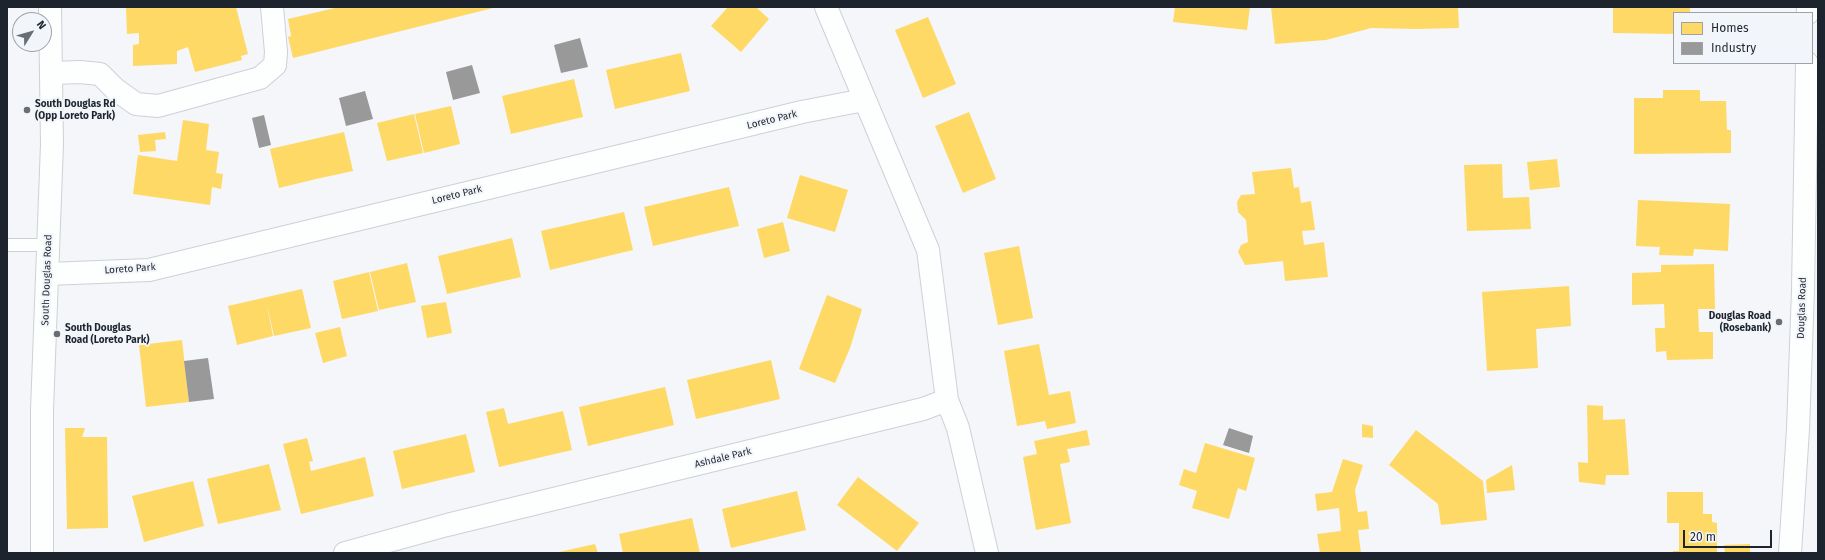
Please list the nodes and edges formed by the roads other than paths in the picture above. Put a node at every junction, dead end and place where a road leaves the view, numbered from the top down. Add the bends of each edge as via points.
1 (50, 7) edge
2 (272, 7) edge
3 (826, 7) edge
4 (1806, 64) edge
5 (52, 73) junction
6 (864, 100) junction
7 (1811, 148) edge
8 (7, 245) edge
9 (49, 245) junction
10 (48, 274) junction
11 (947, 400) junction
12 (42, 553) edge
13 (345, 553) edge
14 (987, 553) edge
15 (1790, 553) edge

1 - 5 street, South Douglas Road
2 - 5 street via 275,65 260,78 158,106 136,104 100,74
3 - 6 street
4 - 7 street, Douglas Road
5 - 9 street, South Douglas Road
6 - 10 street, Loreto Park via 795,114 149,270
6 - 11 street via 928,250
7 - 15 street, Douglas Road
8 - 9 lane
9 - 10 street, South Douglas Road
10 - 12 street, South Douglas Road via 42,410
11 - 13 street, Ashdale Park via 923,409 447,525
11 - 14 street via 958,428

